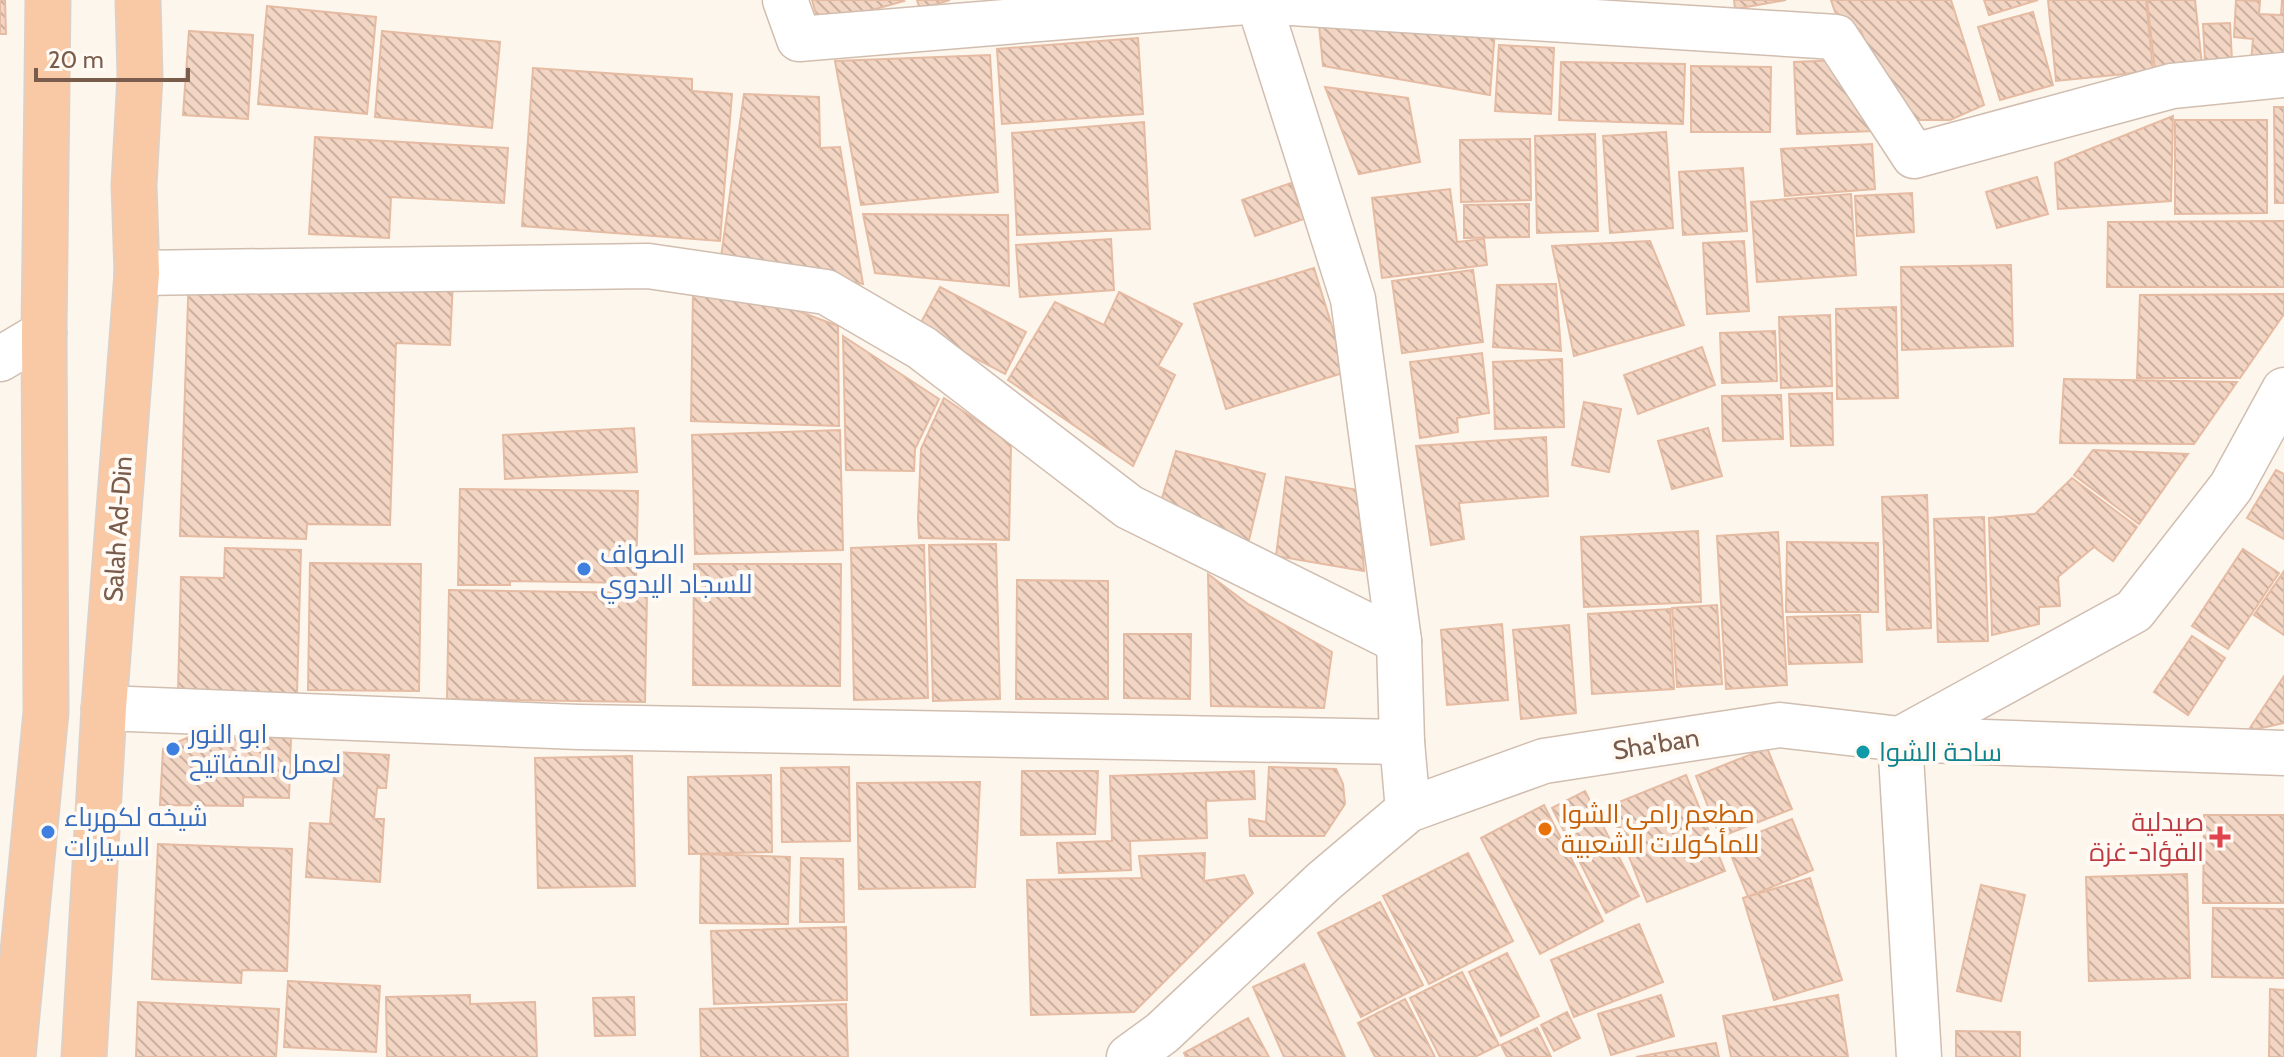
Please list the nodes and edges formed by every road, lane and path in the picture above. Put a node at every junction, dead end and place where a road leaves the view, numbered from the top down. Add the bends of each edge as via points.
1 (48, 0) edge
2 (138, 0) edge
3 (785, 0) edge
4 (1258, 0) edge
5 (2284, 75) edge
6 (137, 273) junction
7 (44, 333) junction
8 (0, 359) edge
9 (2284, 390) edge
10 (1399, 641) junction
11 (104, 708) junction
12 (1900, 739) junction
13 (1402, 742) junction
14 (2284, 753) edge
15 (1408, 810) junction
16 (13, 1057) edge
17 (84, 1057) edge
18 (1129, 1057) edge
19 (1919, 1057) edge

1 - 7 highway
2 - 6 highway, Salah Ad-Din
3 - 4 street via 799,39
4 - 5 street via 1836,37 1914,156 2172,86
4 - 10 street via 1353,299
6 - 10 street via 648,266 826,292 922,348 1129,507
6 - 11 highway, Salah Ad-Din
7 - 8 street
7 - 16 highway via 46,712
9 - 12 street via 2231,487 2134,611
10 - 13 street
11 - 13 street via 579,727
11 - 17 highway, Salah Ad-Din
12 - 14 street, Sha'ban
12 - 15 street, Sha'ban via 1780,725 1544,761
12 - 19 street
13 - 15 street
15 - 18 street, Sha'ban

